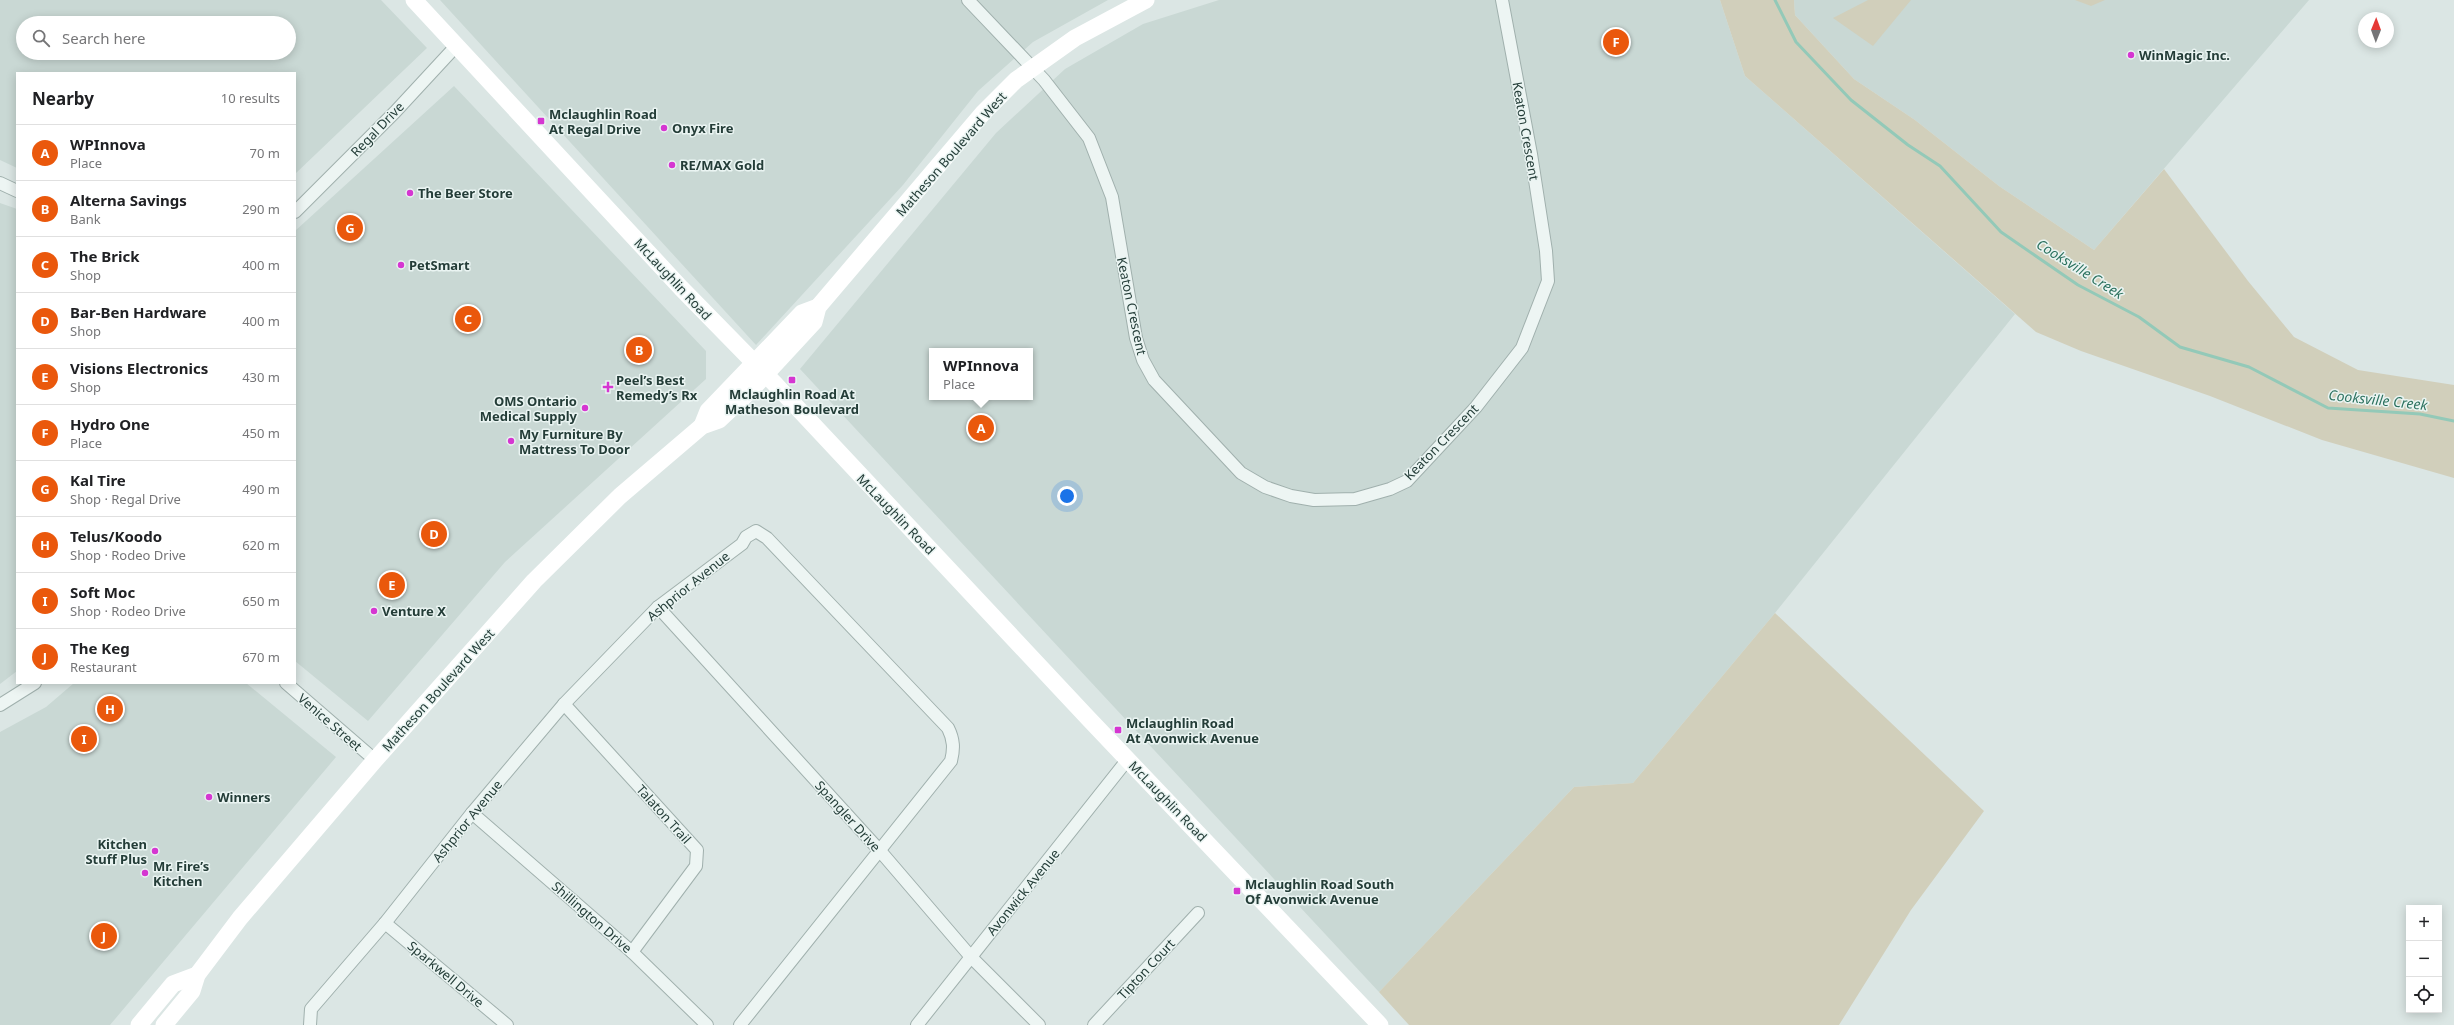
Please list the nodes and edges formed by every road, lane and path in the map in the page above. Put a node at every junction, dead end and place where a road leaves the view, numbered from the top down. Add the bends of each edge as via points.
1 (414, 0) edge
2 (968, 0) edge
3 (1146, 0) edge
4 (1502, 0) edge
5 (457, 45) junction
6 (1032, 67) junction
7 (0, 183) edge
8 (16, 191) edge
9 (296, 211) edge
10 (818, 307) junction
11 (754, 364) junction
12 (766, 376) junction
13 (702, 426) junction
14 (658, 607) junction
15 (33, 684) edge
16 (287, 684) edge
17 (564, 704) junction
18 (0, 705) edge
19 (1128, 759) junction
20 (375, 760) junction
21 (472, 813) junction
22 (881, 852) junction
23 (1198, 913) dead end
24 (385, 923) junction
25 (632, 952) junction
26 (971, 957) junction
27 (196, 975) junction
28 (173, 1018) edge
29 (139, 1025) edge
30 (164, 1025) edge
31 (310, 1025) edge
32 (507, 1025) edge
33 (707, 1025) edge
34 (740, 1025) edge
35 (917, 1025) edge
36 (1038, 1025) edge
37 (1094, 1025) edge
38 (1380, 1025) edge

1 - 5 street, McLaughlin Road
2 - 6 street, Keaton Crescent
3 - 6 street, Matheson Boulevard West via 1097,25
4 - 6 street, Keaton Crescent via 1531,154 1546,251 1548,282 1522,348 1476,407 1407,481 1390,489 1355,498 1314,500 1291,496 1265,487 1241,473 1154,380 1143,360 1136,338 1112,197 1089,138
5 - 9 street, Regal Drive via 395,112
5 - 11 street, McLaughlin Road via 658,264
6 - 10 street, Matheson Boulevard West via 983,113
7 - 8 street
10 - 11 street, Matheson Boulevard West via 802,313
10 - 12 street, Matheson Boulevard West via 814,322
11 - 12 street, McLaughlin Road
11 - 13 street, Matheson Boulevard West via 708,410
12 - 13 street, Matheson Boulevard West via 719,420
12 - 19 street, McLaughlin Road
13 - 20 street, Matheson Boulevard West via 620,496 534,581
14 - 17 street, Ashprior Avenue
14 - 22 street, Spangler Drive
14 - 22 street, Ashprior Avenue via 756,531 767,538 948,728 953,742 951,761
15 - 18 street
16 - 20 street, Venice Street
17 - 21 street, Ashprior Avenue
17 - 25 street, Talaton Trail via 697,850 696,866
19 - 26 street, Avonwick Avenue
19 - 38 street, McLaughlin Road
20 - 27 street, Matheson Boulevard West via 237,922
21 - 24 street, Ashprior Avenue
21 - 25 street, Shillington Drive
22 - 26 street, Spangler Drive
22 - 34 street
23 - 37 street, Tipton Court
24 - 31 street, Ashprior Avenue via 312,1009
24 - 32 street, Sparkwell Drive
25 - 33 street, Shillington Drive
26 - 35 street, Avonwick Avenue
26 - 36 street, Spangler Drive
27 - 28 street, Matheson Boulevard West via 192,991
27 - 29 street via 173,984
28 - 30 street, Matheson Boulevard West

